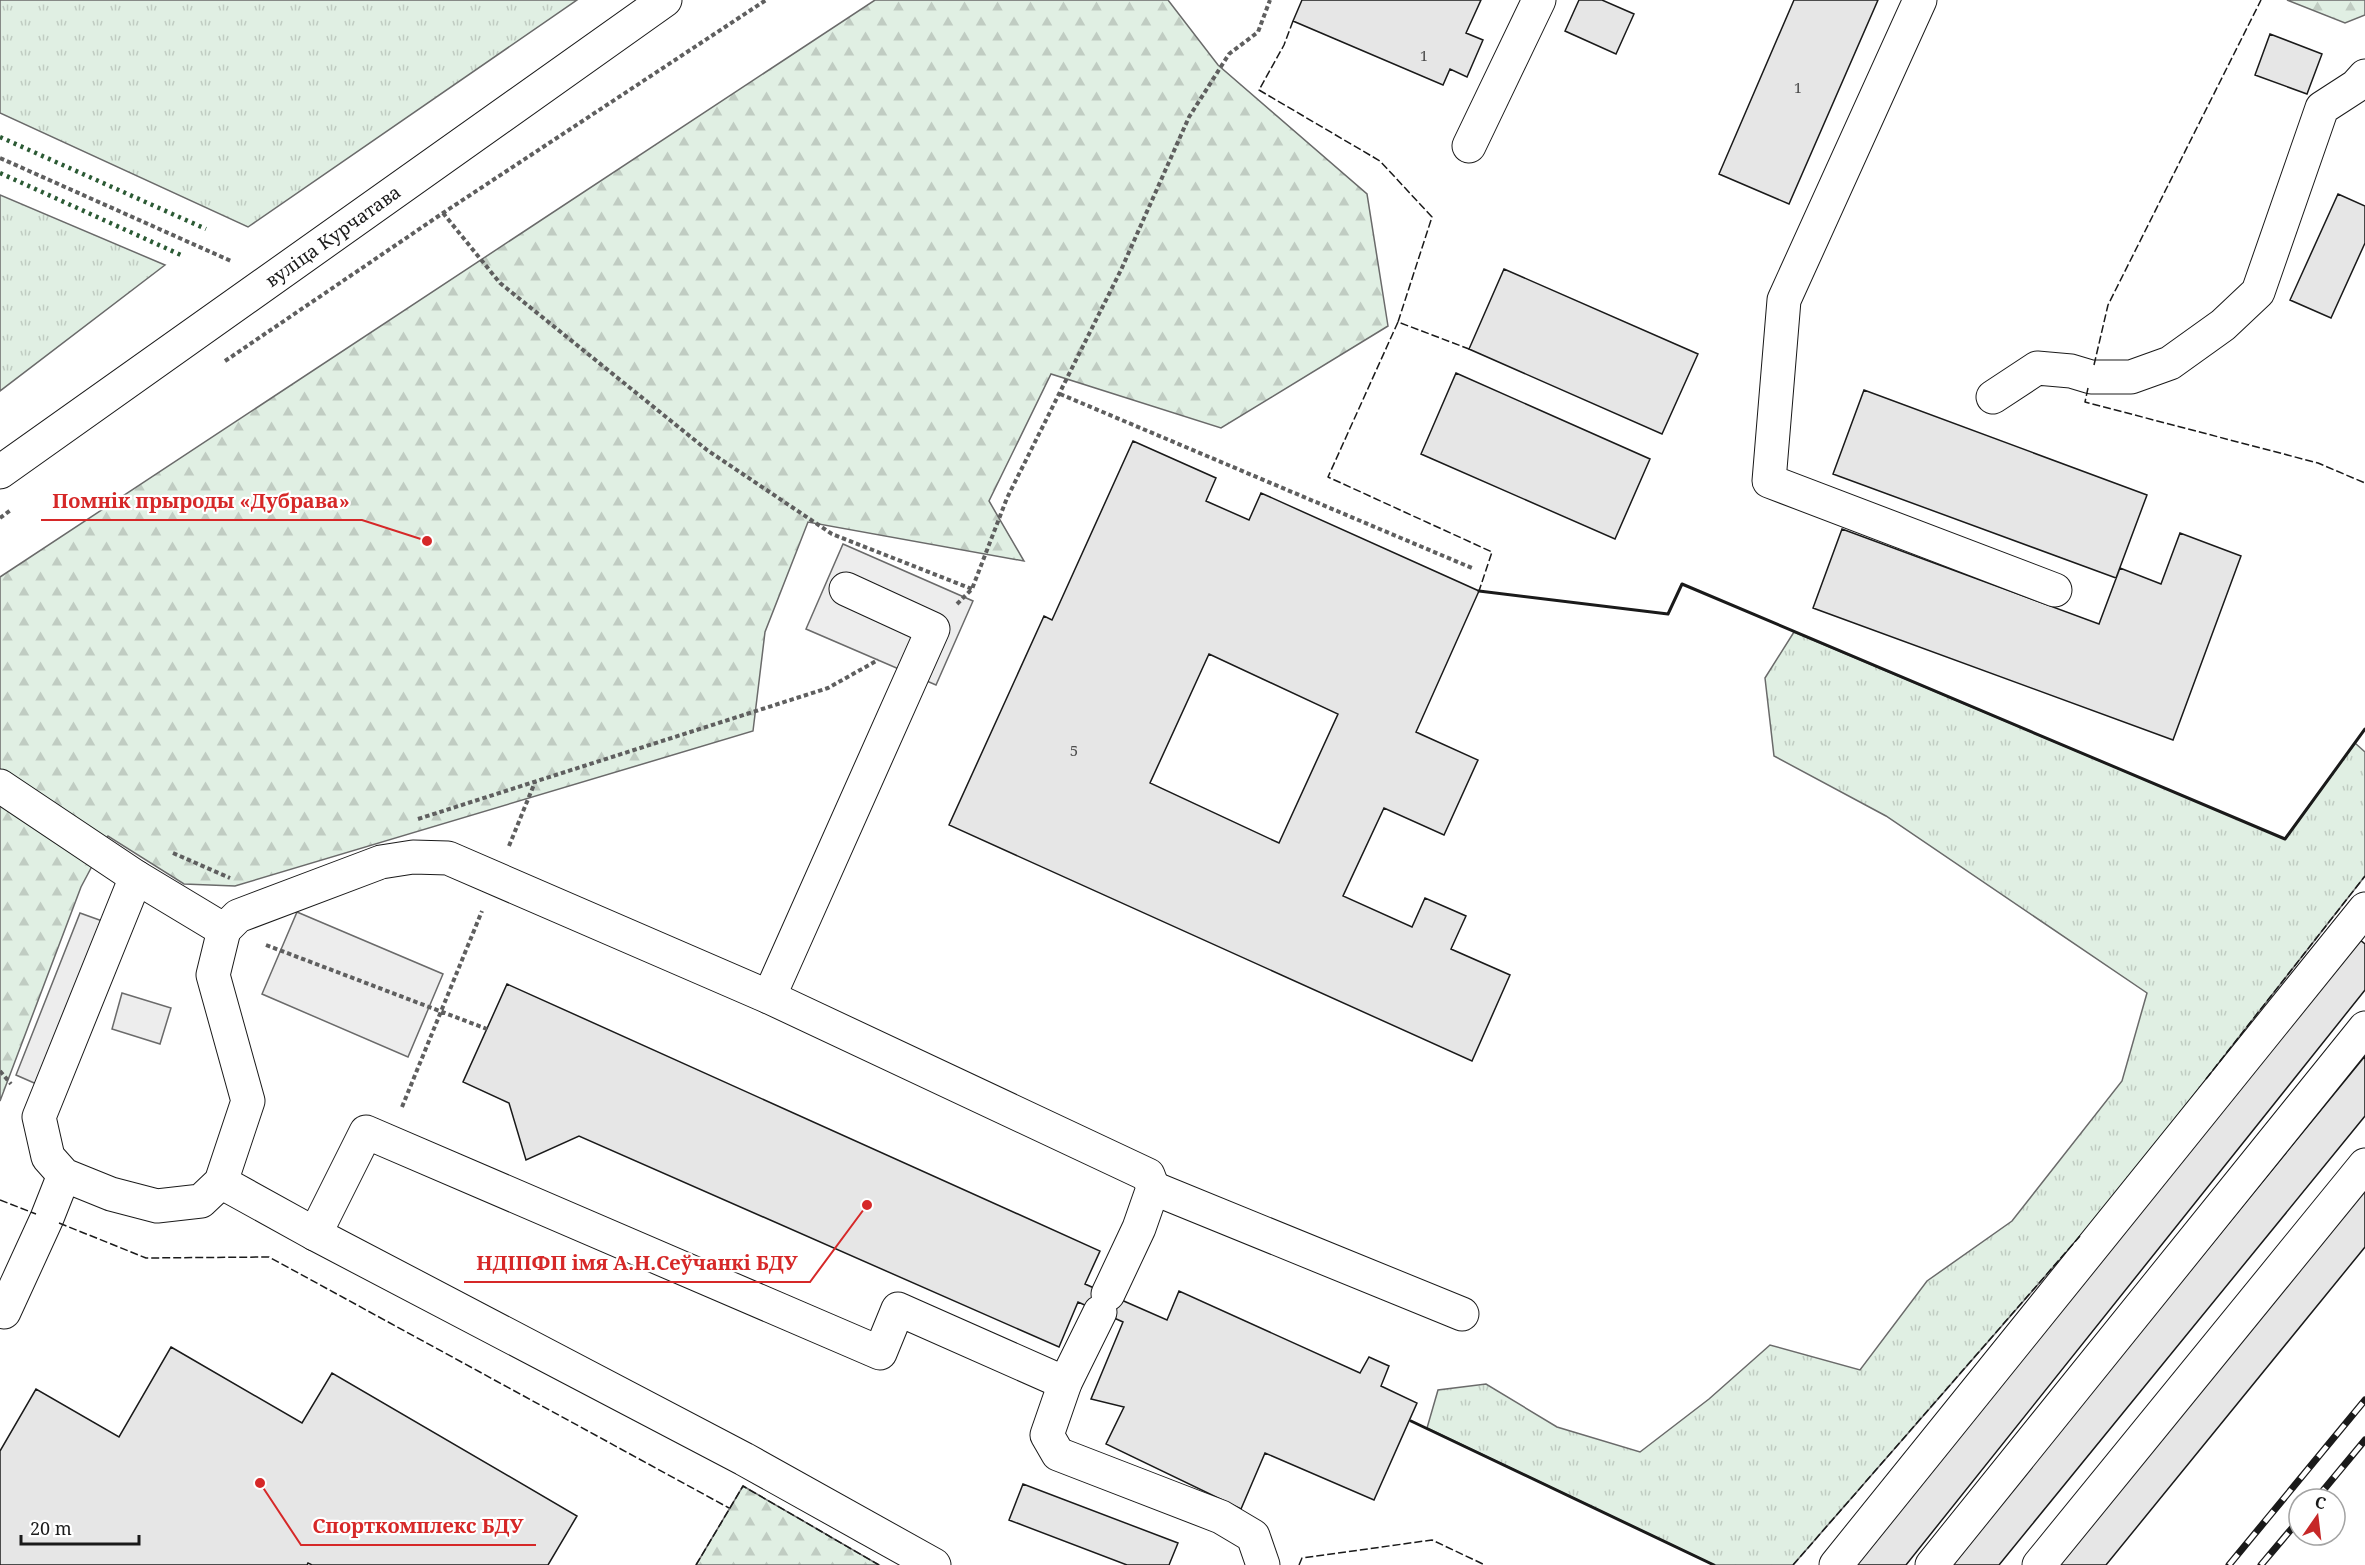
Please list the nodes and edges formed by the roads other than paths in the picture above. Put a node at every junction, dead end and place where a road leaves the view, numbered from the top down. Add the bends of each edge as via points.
1 (665, 0) edge
2 (1539, 0) edge
3 (1920, 0) edge
4 (2365, 76) edge
5 (1469, 146) dead end
6 (1993, 397) dead end
7 (0, 472) edge
8 (846, 589) dead end
9 (2055, 590) dead end
10 (0, 786) edge
11 (136, 877) junction
12 (2365, 909) edge
13 (224, 930) junction
14 (769, 997) junction
15 (2365, 1028) edge
16 (2365, 1164) edge
17 (64, 1174) junction
18 (221, 1182) junction
19 (1153, 1188) junction
20 (315, 1234) junction
21 (4, 1312) dead end
22 (1461, 1314) dead end
23 (1065, 1383) junction
24 (934, 1565) edge
25 (1263, 1565) edge
26 (1836, 1565) edge
27 (1932, 1565) edge
28 (2039, 1565) edge

1 - 7 street, вуліца Курчатава
2 - 5 street
3 - 9 street via 1784,300 1769,481
4 - 6 street via 2322,108 2258,292 2223,326 2170,363 2131,377 2091,377 2071,370 2037,368
8 - 14 street via 933,629
10 - 11 street
11 - 13 street
11 - 17 street via 39,1117 48,1157
12 - 26 street
13 - 14 street via 238,916 381,862 413,856 448,858
13 - 18 street via 213,975 248,1101
14 - 19 street via 1148,1175
15 - 27 street
16 - 28 street
17 - 18 street via 111,1194 158,1206 201,1201
17 - 21 street
18 - 20 street
19 - 22 street
19 - 23 street via 1139,1228
20 - 23 street via 366,1132 880,1353 898,1309
20 - 24 street via 744,1459
23 - 25 street via 1047,1435 1058,1454 1221,1517 1254,1536

